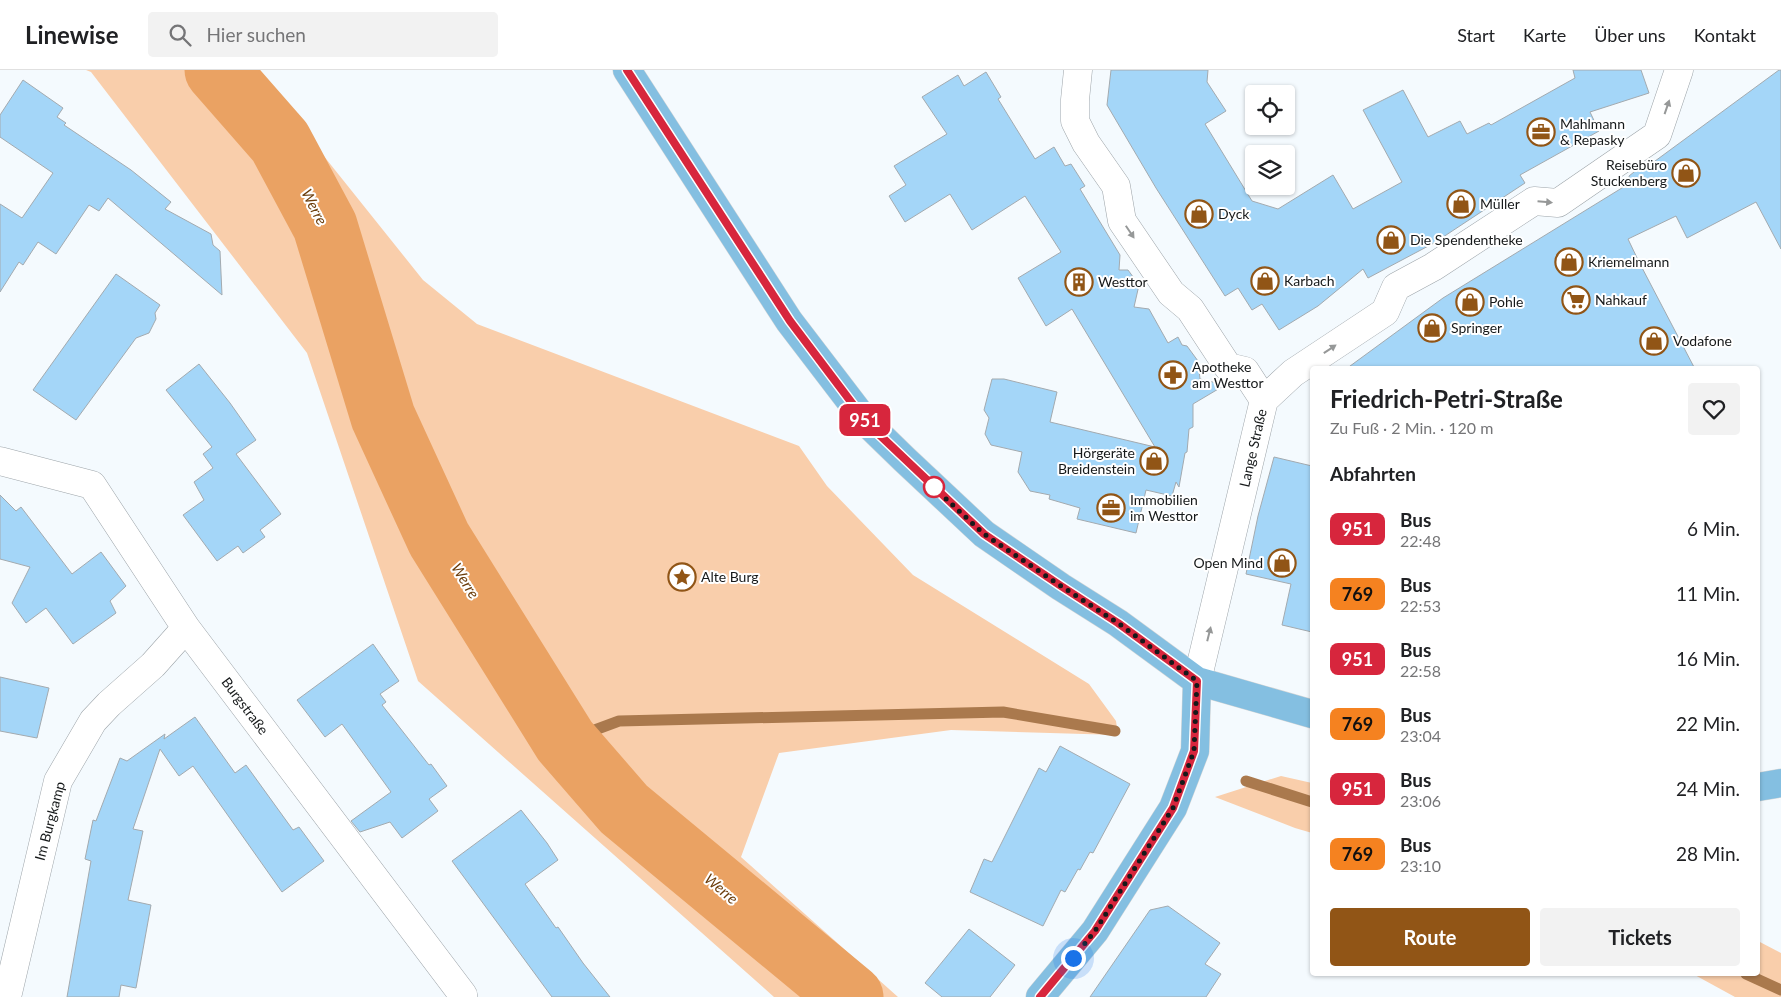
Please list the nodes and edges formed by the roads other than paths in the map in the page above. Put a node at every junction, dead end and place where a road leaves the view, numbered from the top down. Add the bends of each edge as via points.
1 (627, 70) edge
2 (1078, 70) edge
3 (1679, 70) edge
4 (1264, 400) junction
5 (0, 462) edge
6 (186, 628) junction
7 (1197, 681) junction
8 (1310, 713) edge
9 (1781, 782) edge
10 (1760, 787) edge
11 (7, 997) edge
12 (462, 997) edge
13 (1040, 997) edge

1 - 7 main road via 790,321 867,423 984,534 1118,623
2 -> 4 street via 1075,121 1116,186 1122,221 1171,293 1190,309 1228,368 1245,371
4 -> 3 street, Lange Straße via 1293,373 1385,312 1396,287 1534,202 1558,204 1657,135
7 -> 4 street, Lange Straße
5 - 6 street, Burgstraße via 92,485
6 - 11 street, Im Burgkamp via 154,665 94,721 58,781
6 - 12 street, Burgstraße
7 - 8 main road
7 - 13 main road, Lange Straße via 1191,762 1173,808 1095,931
9 - 10 main road

